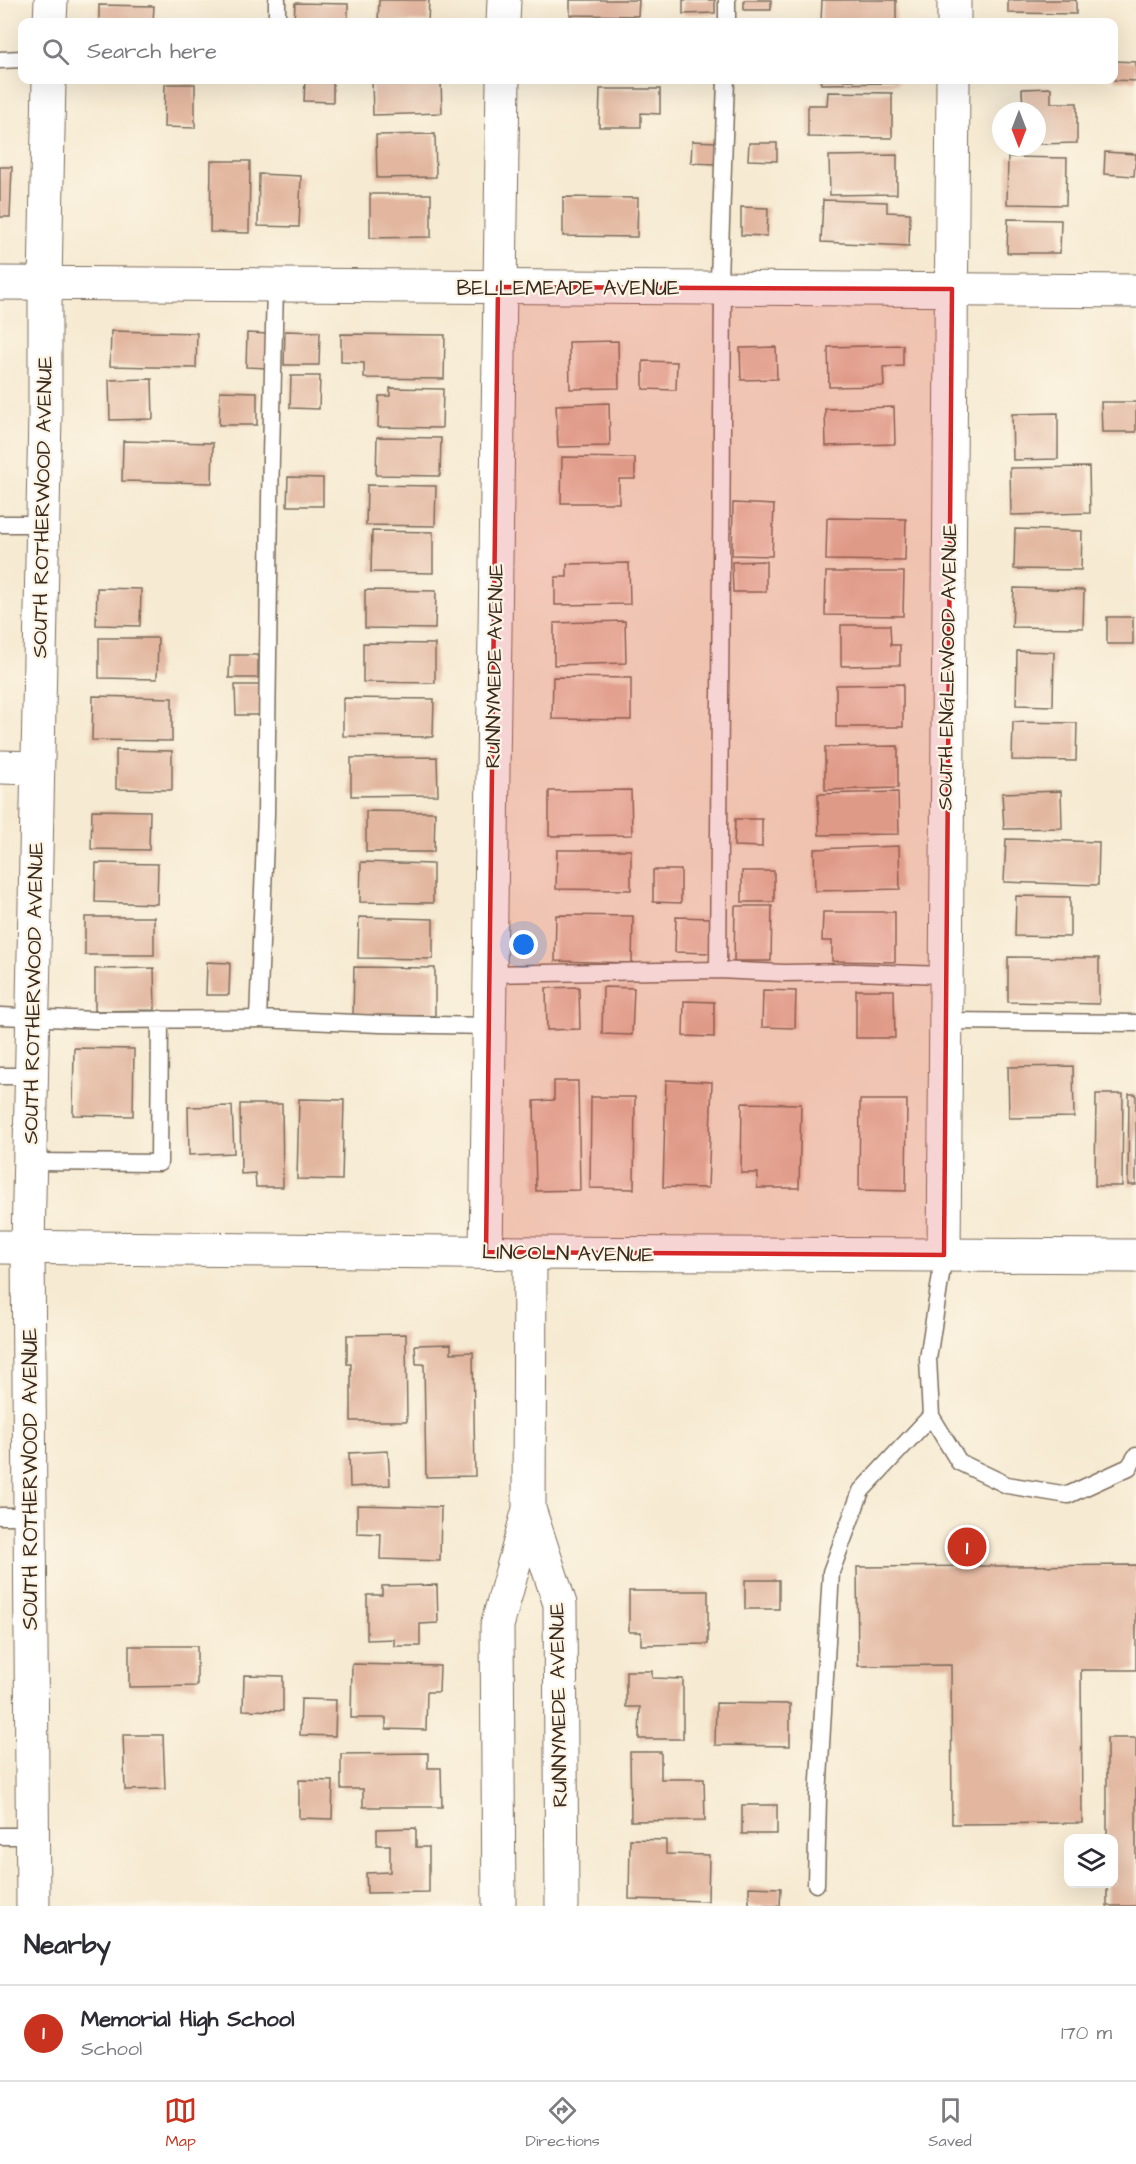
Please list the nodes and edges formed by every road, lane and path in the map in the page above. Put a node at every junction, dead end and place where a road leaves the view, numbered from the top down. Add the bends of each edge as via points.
1 (51, 0) edge
2 (277, 0) edge
3 (504, 0) edge
4 (727, 0) edge
5 (954, 0) edge
6 (50, 18) edge
7 (277, 18) edge
8 (503, 18) edge
9 (727, 18) edge
10 (954, 18) edge
11 (18, 59) edge
12 (0, 60) edge
13 (49, 84) edge
14 (503, 84) edge
15 (726, 84) edge
16 (953, 84) edge
17 (0, 283) edge
18 (45, 283) junction
19 (275, 286) junction
20 (498, 287) junction
21 (723, 289) junction
22 (952, 289) junction
23 (1136, 291) edge
24 (0, 524) edge
25 (43, 524) junction
26 (0, 767) edge
27 (37, 768) junction
28 (718, 970) junction
29 (492, 974) junction
30 (944, 975) junction
31 (0, 1016) edge
32 (32, 1017) junction
33 (160, 1018) junction
34 (258, 1018) junction
35 (944, 1021) junction
36 (1136, 1023) edge
37 (490, 1026) junction
38 (16, 1076) edge
39 (31, 1162) junction
40 (14, 1247) edge
41 (486, 1252) junction
42 (530, 1253) junction
43 (944, 1255) junction
44 (1136, 1256) edge
45 (931, 1416) junction
46 (1136, 1456) edge
47 (529, 1509) junction
48 (16, 1516) edge
49 (0, 1836) edge
50 (33, 1836) junction
51 (816, 1884) dead end
52 (33, 1906) edge
53 (499, 1906) edge
54 (562, 1906) edge

1 - 6 street
2 - 7 lane
3 - 8 street
4 - 9 lane
5 - 10 street
11 - 12 lane
13 - 18 street, SOUTH ROTHERWOOD AVENUE
14 - 20 street, RUNNYMEDE AVENUE
15 - 21 lane via 720,279
16 - 22 street, SOUTH ENGLEWOOD AVENUE
17 - 18 street, BELLEMEADE AVENUE
18 - 19 street, BELLEMEADE AVENUE
18 - 25 street, SOUTH ROTHERWOOD AVENUE
19 - 20 street, BELLEMEADE AVENUE
19 - 34 lane via 266,814
20 - 21 street, BELLEMEADE AVENUE
20 - 29 street, RUNNYMEDE AVENUE
21 - 22 street, BELLEMEADE AVENUE
21 - 28 lane
22 - 23 street, BELLEMEADE AVENUE
22 - 30 street, SOUTH ENGLEWOOD AVENUE
24 - 25 lane
25 - 27 street, SOUTH ROTHERWOOD AVENUE
26 - 27 street
27 - 32 street, SOUTH ROTHERWOOD AVENUE
28 - 29 lane
28 - 30 lane
29 - 37 street, RUNNYMEDE AVENUE
30 - 35 street, SOUTH ENGLEWOOD AVENUE
31 - 32 lane
32 - 33 lane
32 - 38 street, SOUTH ROTHERWOOD AVENUE
33 - 34 lane
33 - 39 lane via 159,1163
34 - 37 lane
35 - 36 lane
35 - 43 street, SOUTH ENGLEWOOD AVENUE
37 - 41 street, RUNNYMEDE AVENUE
38 - 39 street, SOUTH ROTHERWOOD AVENUE
39 - 40 street, SOUTH ROTHERWOOD AVENUE
40 - 41 street, LINCOLN AVENUE
40 - 48 street, SOUTH ROTHERWOOD AVENUE
41 - 42 street, LINCOLN AVENUE
42 - 43 street, LINCOLN AVENUE
42 - 47 street, RUNNYMEDE AVENUE
43 - 44 street, LINCOLN AVENUE
43 - 45 lane via 928,1359
45 - 46 lane via 959,1462 1007,1485 1068,1495 1129,1467
45 - 51 lane via 861,1491 831,1572
47 - 53 street, RUNNYMEDE AVENUE via 497,1626
47 - 54 street, RUNNYMEDE AVENUE via 560,1604
48 - 50 street, SOUTH ROTHERWOOD AVENUE
49 - 50 lane
50 - 52 street, SOUTH ROTHERWOOD AVENUE

